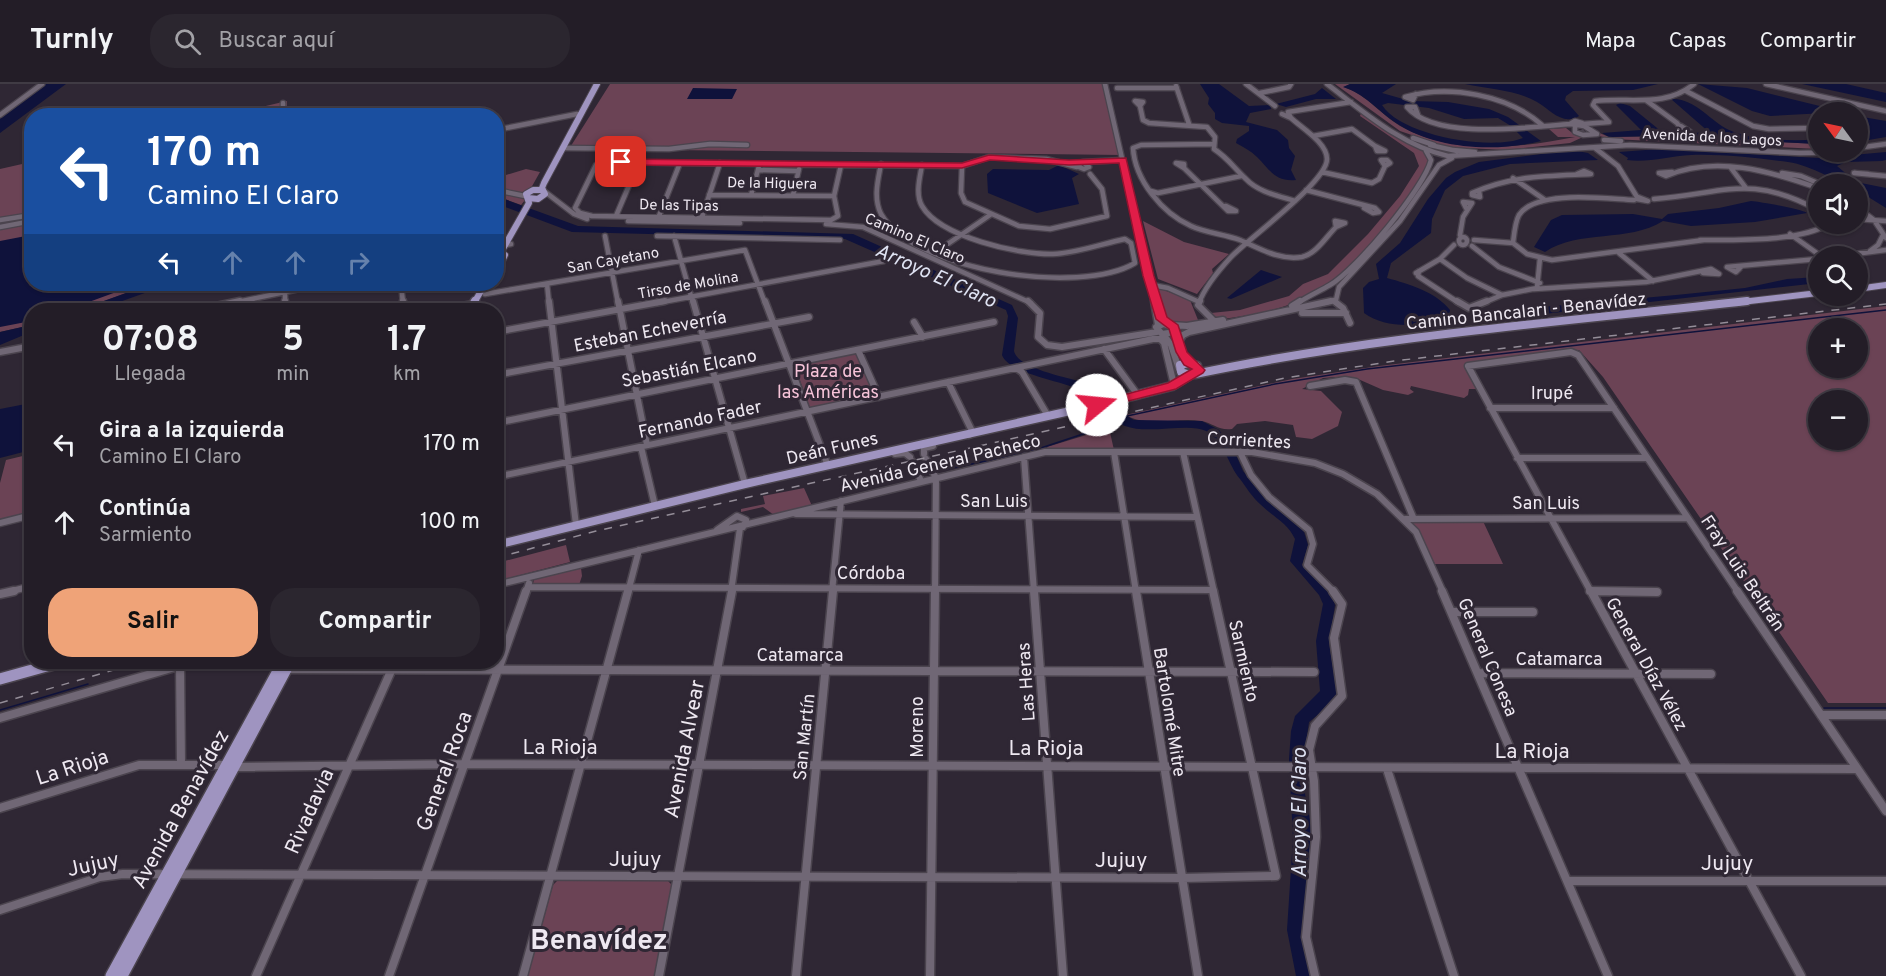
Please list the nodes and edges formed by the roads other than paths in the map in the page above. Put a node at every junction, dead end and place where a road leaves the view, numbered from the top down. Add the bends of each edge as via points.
1 (42, 84) edge
2 (595, 84) edge
3 (1105, 84) edge
4 (1246, 84) edge
5 (1291, 84) edge
6 (1327, 84) edge
7 (1332, 84) edge
8 (1694, 84) edge
9 (1766, 84) edge
10 (1176, 86) edge
11 (1128, 88) dead end
12 (1686, 91) junction
13 (1337, 92) junction
14 (1260, 93) junction
15 (1416, 94) dead end
16 (1353, 101) junction
17 (1647, 101) junction
18 (1342, 102) junction
19 (283, 103) dead end
20 (1140, 106) dead end
21 (283, 108) edge
22 (1284, 112) junction
23 (1364, 112) junction
24 (1886, 112) edge
25 (577, 114) junction
26 (0, 115) edge
27 (1418, 115) dead end
28 (564, 117) junction
29 (573, 121) junction
30 (1606, 122) junction
31 (1189, 124) junction
32 (1542, 125) junction
33 (1615, 125) dead end
34 (1681, 126) dead end
35 (504, 128) edge
36 (1808, 128) edge
37 (1583, 131) junction
38 (1312, 135) junction
39 (1602, 140) junction
40 (1214, 144) junction
41 (1190, 145) junction
42 (1434, 145) junction
43 (747, 146) dead end
44 (1375, 146) dead end
45 (1610, 146) junction
46 (1886, 146) edge
47 (1592, 147) junction
48 (563, 148) junction
49 (1868, 148) edge
50 (1120, 149) junction
51 (1424, 149) junction
52 (1453, 150) junction
53 (1808, 150) edge
54 (1215, 151) junction
55 (1808, 153) edge
56 (1459, 157) junction
57 (1109, 161) junction
58 (639, 162) junction
59 (1123, 162) junction
60 (680, 163) junction
61 (720, 163) junction
62 (759, 163) junction
63 (801, 164) junction
64 (841, 164) junction
65 (881, 164) junction
66 (922, 165) junction
67 (1080, 165) junction
68 (962, 166) junction
69 (1385, 166) dead end
70 (1089, 167) junction
71 (1184, 168) dead end
72 (1731, 168) junction
73 (758, 170) junction
74 (798, 171) junction
75 (1125, 171) junction
76 (1322, 172) junction
77 (1672, 172) dead end
78 (1090, 174) junction
79 (1577, 174) dead end
80 (1868, 174) dead end
81 (1886, 176) edge
82 (1242, 177) junction
83 (1513, 178) junction
84 (1808, 183) edge
85 (1200, 185) junction
86 (1746, 188) junction
87 (533, 190) junction
88 (543, 190) junction
89 (1306, 190) junction
90 (1150, 191) junction
91 (1479, 191) dead end
92 (504, 193) edge
93 (709, 195) junction
94 (751, 195) junction
95 (793, 195) junction
96 (834, 196) junction
97 (539, 198) junction
98 (1157, 198) junction
99 (1643, 199) junction
100 (528, 201) junction
101 (1295, 201) junction
102 (1545, 201) junction
103 (560, 202) junction
104 (1226, 206) dead end
105 (1808, 206) edge
106 (1364, 208) dead end
107 (1466, 208) dead end
108 (1868, 215) edge
109 (24, 216) edge
110 (616, 216) junction
111 (659, 216) junction
112 (993, 216) junction
113 (702, 217) junction
114 (0, 220) edge
115 (1868, 220) edge
116 (1874, 220) junction
117 (1886, 221) edge
118 (24, 222) edge
119 (0, 226) edge
120 (1336, 227) dead end
121 (1808, 232) edge
122 (966, 234) junction
123 (1790, 234) junction
124 (605, 236) dead end
125 (657, 236) dead end
126 (674, 236) junction
127 (1884, 237) edge
128 (840, 240) dead end
129 (1464, 241) junction
130 (1513, 243) junction
131 (508, 244) junction
132 (1248, 244) junction
133 (504, 245) edge
134 (1808, 249) edge
135 (504, 250) edge
136 (1886, 250) edge
137 (1868, 252) joint
138 (939, 253) junction
139 (1619, 253) junction
140 (504, 254) edge
141 (1540, 258) junction
142 (1440, 259) junction
143 (1808, 259) edge
144 (680, 261) junction
145 (884, 261) dead end
146 (1742, 267) dead end
147 (612, 273) junction
148 (1703, 273) dead end
149 (1653, 280) junction
150 (1539, 281) junction
151 (547, 284) junction
152 (759, 284) junction
153 (1152, 285) junction
154 (1886, 285) edge
155 (1868, 287) edge
156 (1323, 288) junction
157 (1552, 288) junction
158 (1534, 289) junction
159 (290, 291) edge
160 (487, 291) edge
161 (504, 291) edge
162 (504, 291) edge
163 (285, 292) junction
164 (1312, 293) junction
165 (485, 294) junction
166 (1337, 294) junction
167 (1808, 294) edge
168 (1502, 295) junction
169 (691, 296) junction
170 (1155, 296) junction
171 (1197, 301) junction
172 (1323, 301) junction
173 (1334, 301) junction
174 (231, 303) edge
175 (285, 303) edge
176 (478, 303) edge
177 (619, 310) junction
178 (1302, 313) dead end
179 (1346, 313) junction
180 (809, 317) dead end
181 (551, 322) junction
182 (914, 322) dead end
183 (994, 322) dead end
184 (774, 323) junction
185 (1215, 323) junction
186 (1350, 323) dead end
187 (1169, 324) junction
188 (1157, 330) junction
189 (504, 331) edge
190 (1175, 332) junction
191 (702, 335) junction
192 (1164, 335) junction
193 (923, 337) junction
194 (1178, 343) junction
195 (24, 348) edge
196 (1104, 349) junction
197 (628, 350) junction
198 (858, 350) junction
199 (0, 352) edge
200 (1575, 353) joint
201 (790, 363) junction
202 (1191, 363) junction
203 (556, 364) junction
204 (1238, 364) junction
205 (1016, 368) junction
206 (1180, 370) junction
207 (504, 374) edge
208 (1192, 375) junction
209 (714, 378) junction
210 (948, 382) junction
211 (1175, 385) junction
212 (1310, 386) dead end
213 (637, 394) junction
214 (1137, 394) junction
215 (879, 397) junction
216 (1490, 408) junction
217 (1614, 408) junction
218 (563, 409) junction
219 (809, 411) junction
220 (1048, 416) junction
221 (504, 421) edge
222 (729, 429) junction
223 (973, 433) junction
224 (644, 446) junction
225 (1114, 452) junction
226 (1183, 452) junction
227 (1238, 452) junction
228 (869, 456) junction
229 (1024, 457) junction
230 (1517, 458) junction
231 (1647, 458) junction
232 (568, 462) junction
233 (828, 466) junction
234 (504, 475) edge
235 (936, 478) junction
236 (921, 481) junction
237 (745, 484) junction
238 (841, 501) junction
239 (655, 506) junction
240 (790, 514) junction
241 (841, 516) junction
242 (935, 516) junction
243 (1029, 516) junction
244 (24, 517) edge
245 (1123, 517) junction
246 (1197, 517) junction
247 (744, 518) junction
248 (771, 518) junction
249 (1409, 518) junction
250 (1550, 518) junction
251 (1687, 518) junction
252 (730, 522) junction
253 (0, 523) edge
254 (576, 525) junction
255 (740, 527) junction
256 (712, 533) junction
257 (504, 543) edge
258 (639, 550) junction
259 (529, 582) junction
260 (504, 584) edge
261 (24, 588) edge
262 (629, 588) junction
263 (732, 588) junction
264 (835, 588) junction
265 (935, 588) junction
266 (1035, 588) junction
267 (1135, 589) junction
268 (1213, 590) junction
269 (1590, 591) junction
270 (1657, 592) dead end
271 (0, 594) edge
272 (1452, 612) junction
273 (1533, 612) dead end
274 (504, 657) edge
275 (24, 668) edge
276 (36, 669) edge
277 (166, 669) edge
278 (180, 669) edge
279 (283, 669) edge
280 (392, 669) edge
281 (500, 669) joint
282 (607, 670) junction
283 (716, 670) junction
284 (826, 670) junction
285 (933, 671) junction
286 (1040, 671) junction
287 (1149, 672) junction
288 (1231, 672) junction
289 (1314, 672) dead end
290 (1479, 673) junction
291 (1636, 674) junction
292 (1711, 674) dead end
293 (0, 675) edge
294 (0, 679) edge
295 (1821, 715) junction
296 (1884, 717) edge
297 (0, 718) edge
298 (181, 764) junction
299 (466, 764) junction
300 (581, 765) junction
301 (231, 766) junction
302 (348, 766) junction
303 (699, 766) junction
304 (816, 766) junction
305 (932, 766) junction
306 (1047, 766) junction
307 (1163, 766) junction
308 (1253, 767) junction
309 (1309, 768) junction
310 (1520, 768) junction
311 (1388, 769) junction
312 (1688, 769) junction
313 (1857, 769) junction
314 (1883, 801) edge
315 (0, 808) edge
316 (1886, 811) edge
317 (171, 875) junction
318 (300, 875) junction
319 (425, 876) junction
320 (550, 876) junction
321 (1276, 876) joint
322 (678, 877) junction
323 (806, 877) junction
324 (931, 877) junction
325 (1057, 878) junction
326 (1182, 878) junction
327 (1568, 881) junction
328 (1750, 881) junction
329 (1886, 881) edge
330 (0, 910) edge
331 (111, 976) edge
332 (122, 976) edge
333 (256, 976) edge
334 (389, 976) edge
335 (523, 976) edge
336 (659, 976) edge
337 (796, 976) edge
338 (930, 976) edge
339 (1063, 976) edge
340 (1198, 976) edge
341 (1315, 976) edge
342 (1454, 976) edge
343 (1608, 976) edge
344 (1801, 976) edge

1 - 26 street
2 - 25 main road
2 - 48 main road
3 - 50 street
4 - 14 street
5 - 14 street
6 - 13 street
7 - 16 street
8 - 12 street
9 - 24 street
10 - 11 street
10 - 31 street
12 - 17 street
12 - 36 street via 1753,126
13 - 16 street
13 - 18 street
14 - 22 street
15 - 32 street via 1450,92 1505,102 1523,109
16 - 18 street
16 - 23 street
16 - 42 street via 1395,130
17 - 30 street via 1594,102
17 - 34 street
18 - 22 street
18 - 22 street via 1298,114
18 - 23 street
19 - 21 street
20 - 31 street via 1143,124
22 - 38 street
23 - 51 street
25 - 28 street
25 - 29 main road
27 - 32 street via 1460,129
28 - 29 street
28 - 35 street
29 - 87 main road
30 - 33 street
30 - 37 street
31 - 40 street via 1210,128
32 - 37 street
37 - 39 street, Avenida de los Lagos
37 - 47 street
37 - 52 street via 1504,152
38 - 44 street via 1352,129
38 - 76 street via 1326,153
39 - 45 street
39 - 53 street, Avenida de los Lagos
40 - 41 street
40 - 54 street
41 - 54 street
41 - 90 street via 1133,148 1139,178
42 - 51 street via 1425,145
42 - 52 street
43 - 48 street
45 - 47 street, Avenida de los Lagos
45 - 55 street, Avenida de los Lagos
45 - 99 street
46 - 49 street
47 - 56 street
47 - 99 street via 1618,166
48 - 88 main road
50 - 57 street via 1117,158
50 - 59 street
51 - 56 street
51 - 156 street via 1431,164 1414,194 1365,253 1336,282
52 - 56 street via 1460,153
54 - 82 street via 1227,158
56 - 166 street via 1438,165 1400,221 1339,287
57 - 59 street
57 - 67 street
57 - 70 street
57 - 75 street
58 - 60 street
58 - 110 street
58 - 110 street, De las Tipas via 599,163 575,208 588,216
59 - 75 street
60 - 61 street
60 - 111 street
61 - 62 street
61 - 93 street
62 - 63 street
62 - 73 street
63 - 64 street
63 - 74 street
64 - 65 street
64 - 96 street
65 - 66 street
65 - 138 street via 876,199 883,217 902,235
66 - 68 street
66 - 122 street via 919,196 923,207 937,221
67 - 68 street via 989,158
67 - 70 street
67 - 78 street
68 - 112 street via 963,200
69 - 76 street via 1380,179 1372,183
70 - 78 street
71 - 85 street
72 - 77 street
72 - 84 street
72 - 86 street
73 - 74 street
73 - 94 street
74 - 95 street
75 - 153 street
76 - 89 street
78 - 112 street via 1101,186 1107,216 1038,230
79 - 83 street
80 - 81 street
82 - 85 street
82 - 101 street via 1260,189
83 - 91 street
83 - 102 street
85 - 90 street
85 - 98 street
85 - 104 street
86 - 99 street
86 - 105 street via 1785,196
87 - 88 main road
87 - 100 main road
88 - 97 main road via 545,194
88 - 103 street, Camino El Claro
89 - 101 street
89 - 106 street
90 - 98 street
92 - 100 street
93 - 94 street, De la Higuera
93 - 113 street
94 - 95 street, De la Higuera
95 - 96 street, De la Higuera
96 - 113 street, De las Tipas via 836,218
97 - 100 main road
97 - 103 street, Camino El Claro
98 - 132 street via 1186,224
99 - 102 street
100 - 131 main road via 524,217
101 - 132 street
102 - 130 street via 1521,212 1515,223
103 - 188 street, Camino El Claro via 571,214 591,220 860,226 1033,303 1040,313 1038,337 1047,345 1070,346
107 - 129 street
108 - 116 street
109 - 114 street
110 - 111 street, De las Tipas
111 - 113 street, De las Tipas
112 - 122 street
115 - 116 street
116 - 117 street
116 - 127 street
118 - 119 street
120 - 132 street via 1304,256 1277,255
121 - 123 street
122 - 138 street
122 - 138 street via 1003,249 1035,254 1063,253 1128,240 1135,261 1132,265 1065,279 1034,279 998,274
123 - 134 street
123 - 139 street via 1704,240
124 - 147 street
125 - 126 street
126 - 128 street
126 - 144 street
127 - 137 street
129 - 130 street
129 - 142 street
129 - 150 street via 1499,267
130 - 141 street via 1524,253
131 - 133 street
131 - 135 main road
131 - 140 main road
132 - 171 street via 1231,257
136 - 137 street
139 - 141 street
139 - 149 street
141 - 150 street
142 - 168 street
142 - 168 street via 1414,278 1469,308
143 - 146 street
144 - 147 street, San Cayetano
144 - 152 street, San Cayetano via 745,250
144 - 169 street
145 - 152 street, Tirso de Molina
147 - 151 street, San Cayetano
147 - 177 street
148 - 149 street
149 - 157 street
150 - 157 street
150 - 158 street
151 - 161 street, San Cayetano
151 - 181 street
152 - 169 street, Tirso de Molina
152 - 184 street
153 - 170 street
153 - 171 street
154 - 155 main road
156 - 164 street
156 - 166 street
157 - 158 street
158 - 168 street
159 - 163 street
160 - 165 main road
162 - 165 street, San Cayetano
163 - 174 street
163 - 175 street
164 - 172 street
164 - 185 street via 1291,306
165 - 176 main road
166 - 173 street
167 - 204 main road, Camino Bancalari - Benavídez via 1383,342
169 - 177 street, Tirso de Molina
169 - 191 street
170 - 187 street via 1162,319
170 - 188 street
171 - 185 street
172 - 173 street
172 - 185 street
173 - 179 street
177 - 181 street, Tirso de Molina
177 - 197 street
178 - 179 street
179 - 186 street
180 - 184 street, Esteban Echeverría
181 - 189 street, Tirso de Molina
181 - 203 street
182 - 193 street
183 - 193 street, Sebastián Elcano
184 - 191 street, Esteban Echeverría
184 - 201 street
185 - 187 street via 1184,327
185 - 194 street via 1186,333
187 - 188 street
187 - 190 street
188 - 192 street
188 - 196 street
188 - 211 street
190 - 192 street
190 - 194 street
191 - 197 street, Esteban Echeverría
191 - 209 street
192 - 206 street via 1172,345
193 - 198 street, Sebastián Elcano
194 - 202 street
195 - 199 street
196 - 205 street, Fernando Fader
196 - 214 street
197 - 203 street, Esteban Echeverría
197 - 213 street
198 - 201 street, Sebastián Elcano
198 - 215 street
200 - 216 street, General Díaz Vélez via 1468,366
200 - 217 street, Fray Luis Beltrán
201 - 209 street, Sebastián Elcano
201 - 219 street
202 - 204 main road, Camino Bancalari - Benavídez via 1211,367
202 - 206 main road via 1183,364
202 - 208 main road via 1198,368
203 - 207 street, Esteban Echeverría
203 - 218 street
204 - 208 main road, Camino Bancalari - Benavídez
205 - 210 street, Fernando Fader
205 - 220 street
206 - 208 main road
206 - 211 main road via 1182,378
208 - 211 main road, Deán Funes
209 - 213 street, Sebastián Elcano
209 - 222 street
210 - 215 street, Fernando Fader
210 - 223 street
211 - 214 main road, Deán Funes
212 - 249 street, General Conesa via 1356,382
213 - 218 street, Sebastián Elcano
213 - 224 street
214 - 220 main road, Deán Funes
215 - 219 street, Fernando Fader
216 - 217 street, Irupé
216 - 230 street, General Díaz Vélez
217 - 231 street, Fray Luis Beltrán
218 - 221 street, Sebastián Elcano
218 - 232 street
219 - 222 street, Fernando Fader
219 - 233 street
220 - 223 main road, Deán Funes
222 - 224 street, Fernando Fader
222 - 237 street
223 - 228 main road, Deán Funes
223 - 235 street via 924,448
224 - 232 street, Fernando Fader
224 - 239 street
225 - 226 street, Avenida General Pacheco
225 - 229 street, Avenida General Pacheco via 1052,452
225 - 245 street, Bartolomé Mitre
226 - 227 street, Corrientes
226 - 246 street, Sarmiento
227 - 249 street, Corrientes via 1298,458 1326,467 1368,488
227 - 309 street via 1269,497 1309,530 1313,544 1307,565 1342,604 1334,638 1342,696 1315,726
228 - 233 main road, Deán Funes
228 - 236 street via 904,453
229 - 235 street, Avenida General Pacheco
229 - 243 street, Las Heras
230 - 231 street
230 - 250 street, General Díaz Vélez
231 - 251 street, Fray Luis Beltrán
232 - 234 street, Fernando Fader
232 - 254 street
233 - 237 main road, Deán Funes
235 - 236 street, Avenida General Pacheco
235 - 242 street, Moreno
236 - 238 street, Avenida General Pacheco
237 - 239 main road, Deán Funes
238 - 240 street, Avenida General Pacheco
238 - 241 street, San Martín
239 - 254 main road, Deán Funes
240 - 241 street, San Luis
240 - 248 street, Avenida General Pacheco
241 - 242 street, San Luis
241 - 264 street, San Martín
242 - 243 street, San Luis
242 - 265 street, Moreno
243 - 245 street, San Luis
243 - 266 street, Las Heras
244 - 253 street
245 - 246 street, San Luis
245 - 267 street, Bartolomé Mitre
246 - 268 street, Sarmiento
247 - 248 street, Avenida General Pacheco
247 - 252 street, Avenida General Pacheco via 737,516
247 - 255 street, Avenida Alvear via 746,523
248 - 255 street, Avenida General Pacheco
249 - 250 street, San Luis
249 - 272 street, General Conesa
250 - 251 street, San Luis
250 - 269 street, General Díaz Vélez
251 - 295 street, Fray Luis Beltrán
252 - 255 street via 732,527
252 - 256 street, Avenida General Pacheco
254 - 257 main road, Deán Funes
255 - 256 street, Avenida General Pacheco
255 - 263 street, Avenida Alvear
256 - 258 street, Avenida General Pacheco
258 - 259 street, Avenida General Pacheco
258 - 262 street
259 - 260 street, Avenida General Pacheco
259 - 262 street, Córdoba
259 - 274 street, General Roca
261 - 271 street
262 - 263 street, Córdoba
262 - 282 street
263 - 264 street, Córdoba
263 - 283 street, Avenida Alvear
264 - 265 street, Córdoba
264 - 284 street, San Martín
265 - 266 street, Córdoba
265 - 285 street, Moreno
266 - 267 street, Córdoba
266 - 286 street, Las Heras
267 - 268 street, Córdoba
267 - 287 street, Bartolomé Mitre
268 - 288 street, Sarmiento
269 - 270 street
269 - 291 street, General Díaz Vélez
272 - 273 street
272 - 290 street, General Conesa
275 - 293 main road
276 - 294 main road
277 - 297 street
278 - 298 street
279 - 301 main road, Avenida Benavídez
280 - 302 street, Rivadavia
281 - 282 street, Catamarca
281 - 299 street, General Roca
282 - 283 street, Catamarca
282 - 300 street
283 - 284 street, Catamarca
283 - 303 street, Avenida Alvear
284 - 285 street, Catamarca
284 - 304 street, San Martín
285 - 286 street, Catamarca
285 - 305 street, Moreno
286 - 287 street, Catamarca
286 - 306 street, Las Heras
287 - 288 street, Catamarca
287 - 307 street, Bartolomé Mitre
288 - 289 street, Catamarca
288 - 308 street, Sarmiento
290 - 291 street, Catamarca
290 - 310 street, General Conesa
291 - 292 street, Catamarca
291 - 312 street, General Díaz Vélez
295 - 296 street
295 - 313 street, Fray Luis Beltrán
298 - 301 street, La Rioja
298 - 315 street, La Rioja via 131,767
299 - 300 street, La Rioja
299 - 302 street, La Rioja
299 - 319 street, General Roca
300 - 303 street, La Rioja
300 - 320 street
301 - 302 street, La Rioja
301 - 317 main road, Avenida Benavídez
302 - 318 street, Rivadavia
303 - 304 street, La Rioja
303 - 322 street, Avenida Alvear
304 - 305 street, La Rioja
304 - 323 street, San Martín
305 - 306 street, La Rioja
305 - 324 street, Moreno
306 - 307 street, La Rioja
306 - 325 street, Las Heras
307 - 308 street, La Rioja
307 - 326 street, Bartolomé Mitre
308 - 309 street, La Rioja
308 - 321 street, Sarmiento
309 - 311 street, La Rioja
309 - 341 street via 1314,781 1316,837 1306,937
310 - 311 street, La Rioja
310 - 312 street, La Rioja
310 - 327 street, General Conesa
311 - 342 street
312 - 313 street, La Rioja
312 - 328 street, General Díaz Vélez
313 - 314 street, Fray Luis Beltrán
314 - 316 street, Fray Luis Beltrán
317 - 318 street, Jujuy
317 - 330 street, Jujuy via 100,877
317 - 331 main road, Avenida Benavídez
317 - 332 main road, Avenida Benavídez
318 - 319 street, Jujuy
318 - 333 street, Rivadavia
319 - 320 street, Jujuy
319 - 334 street, General Roca
320 - 322 street, Jujuy
320 - 335 street
321 - 326 street, Jujuy
322 - 323 street, Jujuy
322 - 336 street, Avenida Alvear
323 - 324 street, Jujuy
323 - 337 street, San Martín
324 - 325 street, Jujuy
324 - 338 street, Moreno
325 - 326 street, Jujuy
325 - 339 street, Las Heras
326 - 340 street, Bartolomé Mitre
327 - 328 street, Jujuy
327 - 343 street, General Conesa
328 - 329 street, Jujuy
328 - 344 street, General Díaz Vélez

